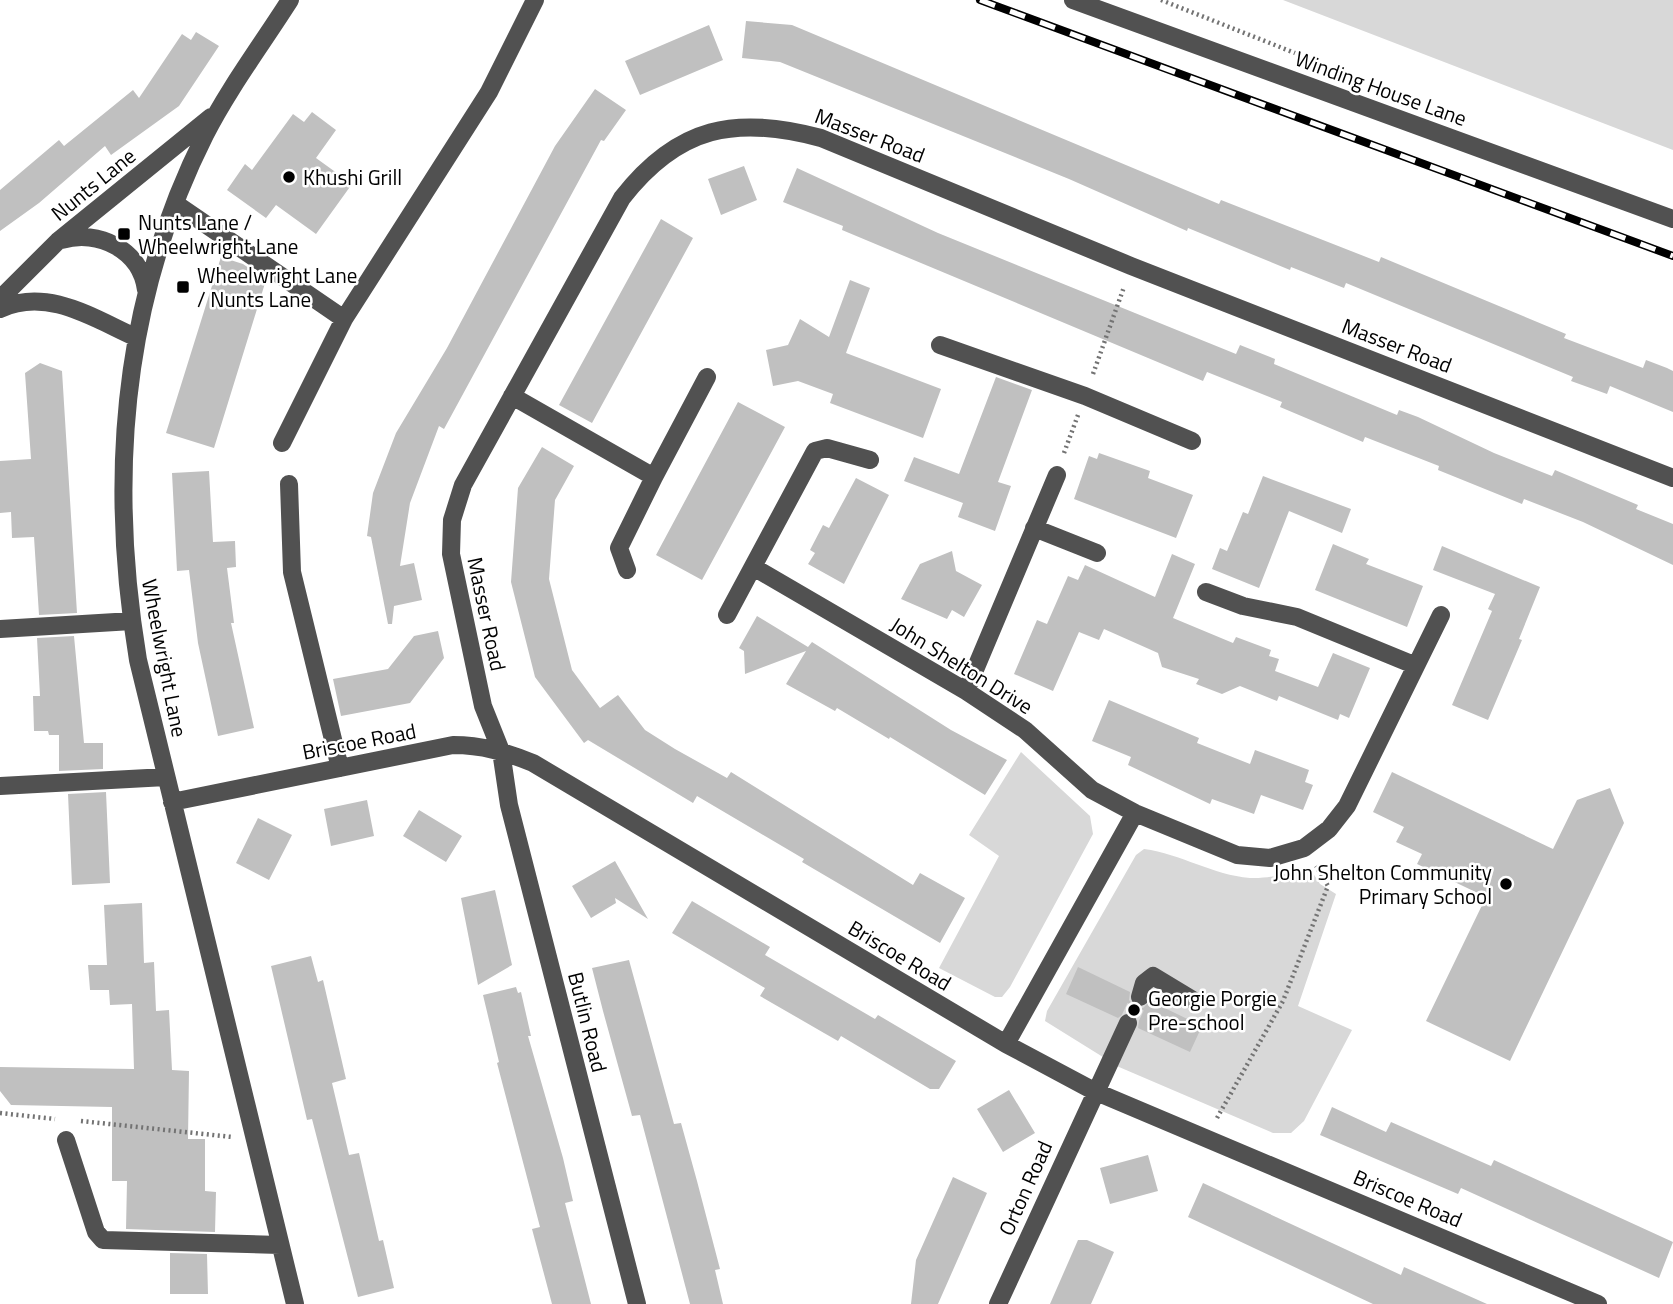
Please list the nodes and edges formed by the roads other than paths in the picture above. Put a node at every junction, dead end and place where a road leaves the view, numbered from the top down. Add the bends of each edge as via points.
1 (290, 0) edge
2 (535, 0) edge
3 (1073, 0) edge
4 (219, 110) junction
5 (176, 204) junction
6 (1673, 219) edge
7 (58, 241) junction
8 (146, 290) junction
9 (0, 299) edge
10 (0, 309) edge
11 (344, 319) junction
12 (135, 337) junction
13 (940, 345) dead end
14 (707, 377) dead end
15 (512, 396) junction
16 (1192, 441) dead end
17 (282, 443) dead end
18 (870, 460) dead end
19 (1056, 475) road end
20 (654, 477) junction
21 (1673, 478) edge
22 (289, 484) dead end
23 (1034, 528) junction
24 (1097, 553) dead end
25 (755, 568) junction
26 (627, 570) dead end
27 (1206, 592) dead end
28 (727, 615) dead end
29 (1441, 615) dead end
30 (132, 621) junction
31 (0, 629) edge
32 (1414, 665) junction
33 (966, 691) junction
34 (501, 751) junction
35 (340, 768) junction
36 (166, 777) junction
37 (0, 786) edge
38 (172, 802) junction
39 (1135, 813) junction
40 (1140, 997) tunnel mouth
41 (1196, 1002) dead end
42 (1128, 1023) tunnel mouth
43 (1006, 1044) junction
44 (1094, 1091) junction
45 (66, 1140) dead end
46 (280, 1245) junction
47 (295, 1304) edge
48 (637, 1304) edge
49 (998, 1304) edge
50 (1598, 1304) edge

1 - 4 street, Wheelwright Lane
2 - 11 street via 489,92
3 - 6 street, Winding House Lane
4 - 5 street, Wheelwright Lane
4 - 7 street, Nunts Lane
5 - 8 street, Wheelwright Lane
5 - 11 street
7 - 8 street via 86,237 116,246 138,264
7 - 9 street, Nunts Lane
8 - 12 street, Wheelwright Lane
10 - 12 street via 25,301 50,301
11 - 17 street
12 - 30 street, Wheelwright Lane via 121,489
13 - 16 street via 1085,396
14 - 20 street
15 - 20 street
15 - 21 street, Masser Road via 622,198 642,172 673,149 706,133 746,125 784,128 821,138 1131,266
15 - 34 street, Masser Road via 463,485 452,520 451,543 483,706
18 - 25 street via 827,448 815,451
19 - 23 street
20 - 26 street via 619,548
22 - 35 street via 292,572
23 - 24 street
23 - 33 street
25 - 28 street
25 - 33 street, John Shelton Drive
27 - 32 street via 1243,606 1297,617
29 - 32 street, John Shelton Drive
30 - 31 street
30 - 36 street, Wheelwright Lane
32 - 39 street, John Shelton Drive via 1346,806 1329,829 1304,848 1270,858 1237,855
33 - 39 street, John Shelton Drive via 1025,730 1092,790
34 - 35 street, Briscoe Road via 453,745
34 - 43 street, Briscoe Road via 533,763
34 - 48 street, Butlin Road via 509,805
35 - 38 street, Briscoe Road
36 - 37 street
36 - 38 street, Wheelwright Lane
38 - 46 street, Wheelwright Lane
39 - 43 street
40 - 41 street via 1153,976
42 - 44 street, Orton Road
43 - 44 street, Briscoe Road
44 - 49 street, Orton Road
44 - 50 street, Briscoe Road
45 - 46 street via 96,1233 103,1240
46 - 47 street, Wheelwright Lane

